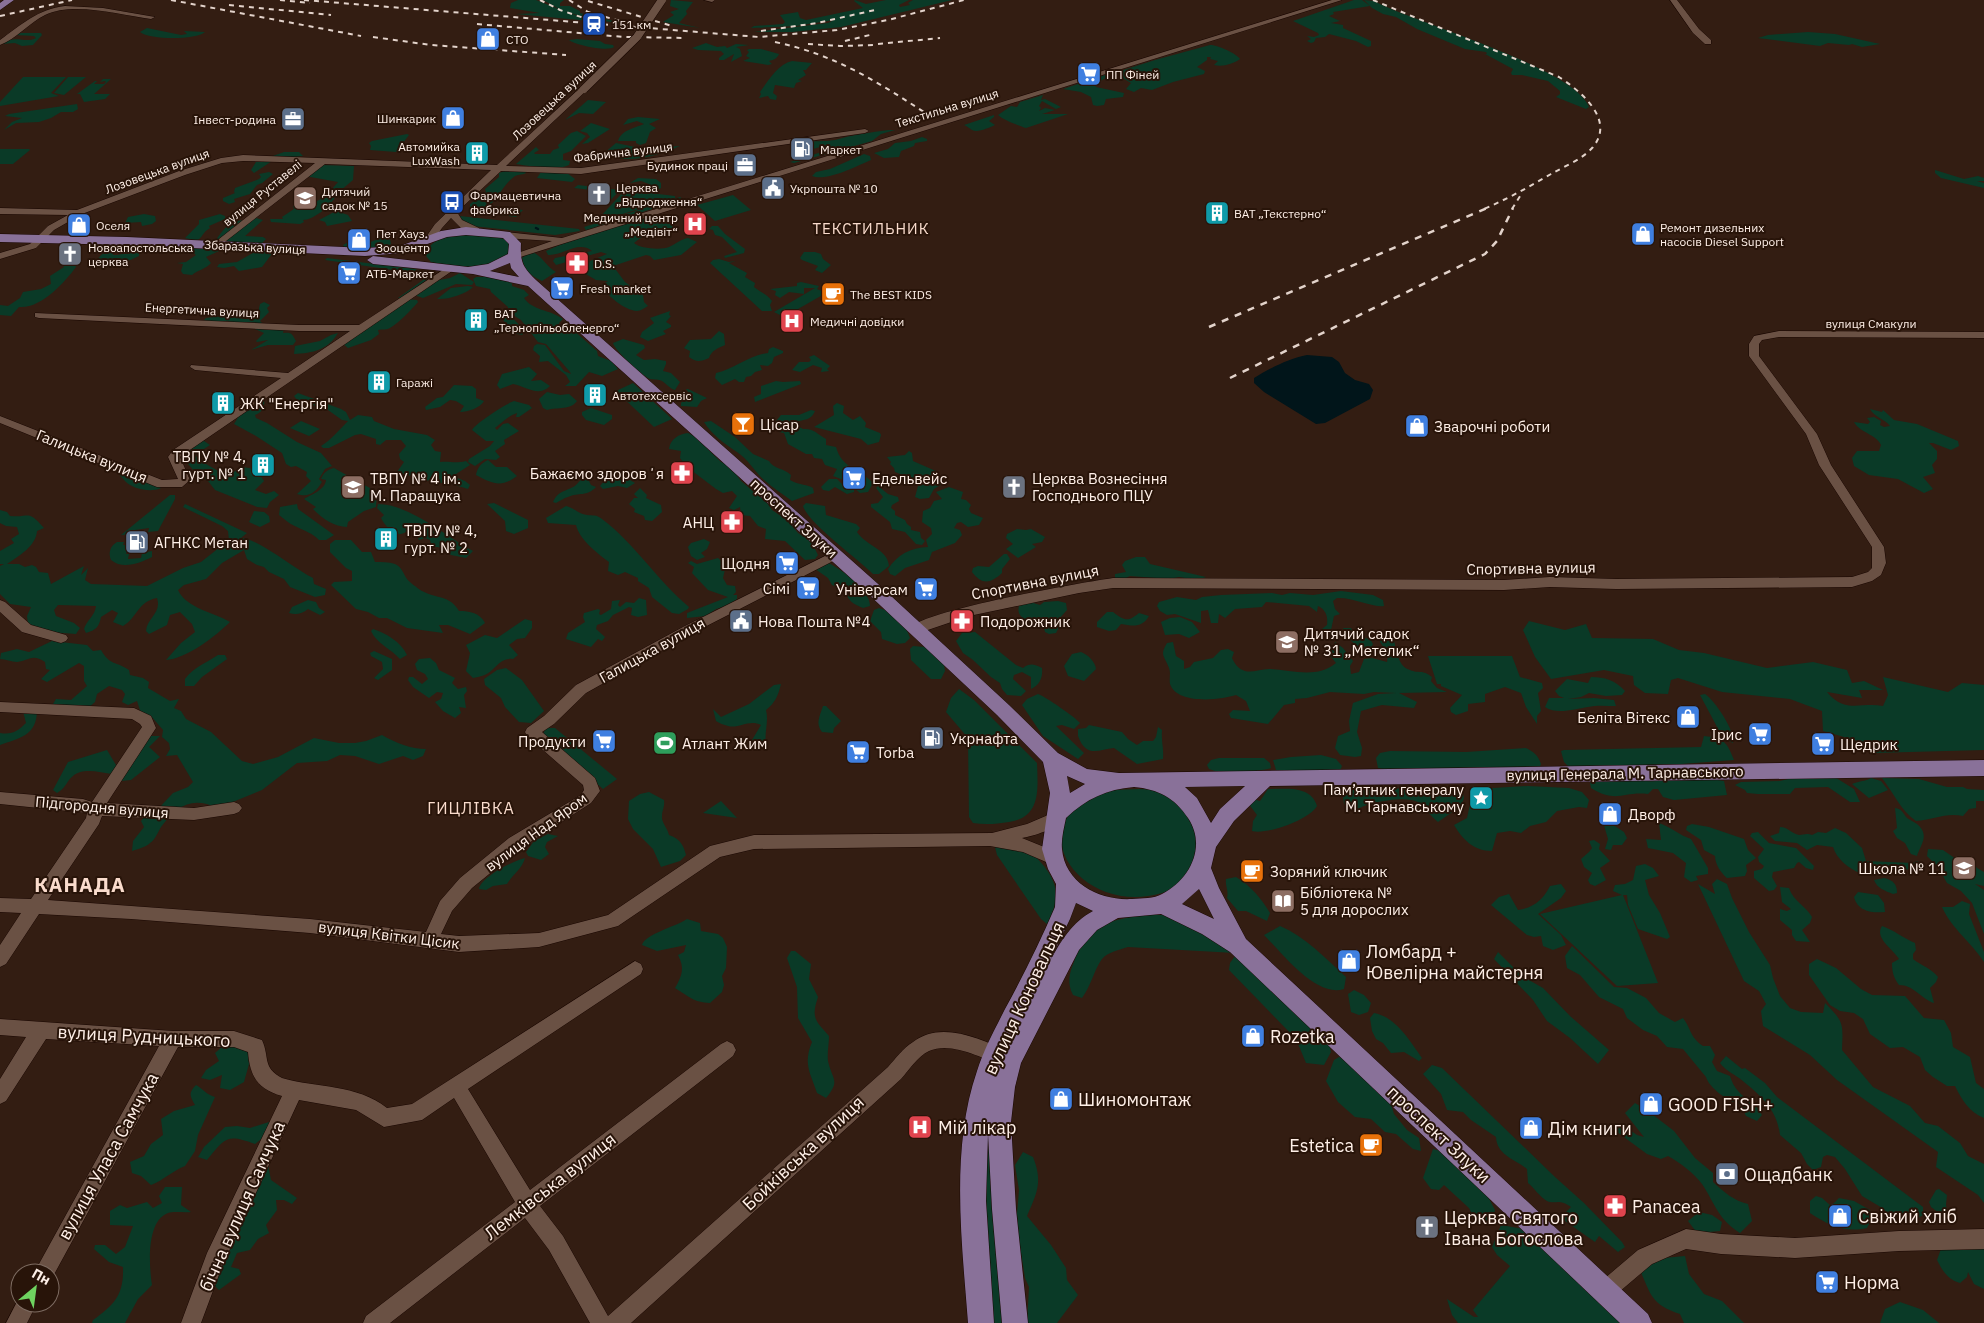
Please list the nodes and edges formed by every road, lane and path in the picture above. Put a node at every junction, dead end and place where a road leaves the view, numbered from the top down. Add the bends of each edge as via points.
1 (10, 0) edge
2 (662, 0) edge
3 (707, 0) edge
4 (712, 0) edge
5 (1339, 0) edge
6 (1673, 0) edge
7 (0, 7) edge
8 (151, 17) dead end
9 (1708, 42) dead end
10 (0, 43) edge
11 (865, 131) dead end
12 (323, 161) junction
13 (498, 169) junction
14 (0, 211) edge
15 (79, 212) junction
16 (453, 212) junction
17 (476, 230) junction
18 (506, 235) junction
19 (0, 238) edge
20 (39, 238) junction
21 (563, 239) junction
22 (429, 240) junction
23 (217, 245) junction
24 (330, 252) junction
25 (0, 256) edge
26 (514, 256) junction
27 (431, 266) junction
28 (449, 269) junction
29 (468, 271) junction
30 (532, 283) junction
31 (39, 315) dead end
32 (364, 328) junction
33 (1984, 335) edge
34 (1758, 338) joint
35 (195, 367) dead end
36 (290, 377) junction
37 (0, 419) edge
38 (835, 554) junction
39 (0, 604) edge
40 (916, 629) junction
41 (61, 638) dead end
42 (2, 709) edge
43 (532, 732) joint
44 (1051, 758) junction
45 (1984, 768) edge
46 (1266, 778) junction
47 (1118, 780) junction
48 (1148, 780) junction
49 (0, 798) edge
50 (234, 808) dead end
51 (95, 809) junction
52 (1056, 817) junction
53 (990, 839) junction
54 (1208, 843) junction
55 (1053, 858) junction
56 (1202, 870) junction
57 (1066, 883) junction
58 (1162, 904) junction
59 (0, 905) edge
60 (34, 907) junction
61 (1116, 909) junction
62 (430, 941) junction
63 (1238, 945) junction
64 (0, 959) edge
65 (635, 968) dead end
66 (1038, 985) junction
67 (0, 1026) edge
68 (40, 1030) junction
69 (173, 1039) junction
70 (727, 1050) dead end
71 (1002, 1057) junction
72 (457, 1087) junction
73 (295, 1089) junction
74 (0, 1095) edge
75 (988, 1119) junction
76 (527, 1204) junction
77 (1984, 1239) edge
78 (50, 1263) edge
79 (1605, 1291) junction
80 (191, 1323) edge
81 (373, 1323) edge
82 (601, 1323) edge
83 (616, 1323) edge
84 (980, 1323) edge
85 (1015, 1323) edge
86 (1639, 1323) edge

1 - 7 main road
2 - 13 street, Лозовецька вулиця, bridge via 637,38
3 - 4 street
5 - 21 street, Текстильна вулиця
6 - 9 street
8 - 10 street via 57,8
11 - 13 street, Фабрична вулиця via 581,172
12 - 13 street, Фабрична вулиця
12 - 15 street, Лозовецька вулиця via 243,158 221,161
12 - 23 street, вулиця Руставелі
13 - 16 street, Лозовецька вулиця
14 - 15 street
15 - 20 street, Лозовецька вулиця
16 - 17 street via 461,226
16 - 22 street, Лозовецька вулиця
17 - 18 main road, Збаразька вулиця
17 - 22 main road, Збаразька вулиця via 445,234
18 - 21 street, Текстильна вулиця
18 - 26 main road, проспект Злуки via 515,243
19 - 20 main road, Збаразька вулиця
20 - 23 main road, Збаразька вулиця
20 - 25 street, Лозовецька вулиця via 37,244 27,249
21 - 26 street, Текстильна вулиця
22 - 24 main road, Збаразька вулиця via 392,250
22 - 27 main road via 422,249 422,257
23 - 24 main road, Збаразька вулиця
24 - 27 main road, Збаразька вулиця
26 - 29 main road via 491,267
26 - 30 main road, проспект Злуки via 517,268
27 - 28 main road, Збаразька вулиця
28 - 29 main road, Збаразька вулиця
28 - 32 street
29 - 30 main road, проспект Злуки
30 - 38 main road, проспект Злуки
31 - 32 street, Енергетична вулиця via 299,328
32 - 36 street
33 - 34 street, вулиця Смакули via 1779,334
34 - 40 street, Спортивна вулиця via 1754,344 1754,356 1811,434 1825,465 1878,547 1880,565 1872,575 1852,582 1717,584 1114,583 967,612
35 - 36 street
36 - 37 street, Галицька вулиця via 177,453 174,457 184,480 178,484 161,484
38 - 40 main road, проспект Злуки
38 - 43 street, Галицька вулиця via 581,690
39 - 41 street via 27,630
40 - 44 main road, проспект Злуки
42 - 51 street via 134,714 146,720 149,728 144,738
43 - 62 street, вулиця Над Яром via 590,782 592,792 586,799 515,843 466,884 446,906
44 - 47 main road, проспект Злуки via 1084,776
44 - 52 main road, проспект Злуки via 1059,783
45 - 46 main road, вулиця Генерала М. Тарнавського
46 - 48 main road, вулиця Генерала М. Тарнавського
46 - 54 main road via 1227,815
47 - 48 main road
47 - 52 main road via 1088,790
48 - 54 main road via 1188,800 1203,822
49 - 51 street, Підгородня вулиця via 83,804
50 - 51 street, Підгородня вулиця via 194,814
51 - 60 street via 94,819
52 - 53 street via 1030,830
52 - 55 main road via 1051,840
53 - 55 street via 1022,844
53 - 62 street, вулиця Квітки Цісик via 754,842 716,851 612,921 539,940 459,944
54 - 56 main road
55 - 57 main road
56 - 58 main road via 1184,891
56 - 63 main road, проспект Злуки
57 - 61 main road via 1087,900
57 - 66 main road, вулиця Коновальця via 1060,919
58 - 61 main road
58 - 63 main road, проспект Злуки
59 - 60 street, вулиця Квітки Цісик
60 - 62 street, вулиця Квітки Цісик via 310,926
60 - 64 street
61 - 66 main road, вулиця Коновальця via 1080,932
63 - 79 main road, проспект Злуки
65 - 72 street
66 - 71 main road, вулиця Коновальця
67 - 68 street, вулиця Рудницького
68 - 69 street, вулиця Рудницького
68 - 74 street
69 - 73 street, вулиця Рудницького via 234,1038 256,1046 258,1065 266,1079
69 - 78 street, вулиця Уласа Самчука
70 - 76 street, Лемківська вулиця
71 - 75 main road, вулиця Коновальця via 1002,1087
71 - 83 street, Бойківська вулиця via 945,1040 928,1043 914,1052
72 - 73 street, вулиця Рудницького via 414,1113 384,1118 360,1102
72 - 76 street
73 - 80 street, бічна вулиця Самчука via 214,1260
75 - 84 main road, вулиця Коновальця via 973,1161
75 - 85 main road, вулиця Коновальця via 1004,1209
76 - 81 street, Лемківська вулиця
76 - 82 street via 556,1243
77 - 79 street via 1795,1248 1686,1239 1645,1257
79 - 86 main road, проспект Злуки

